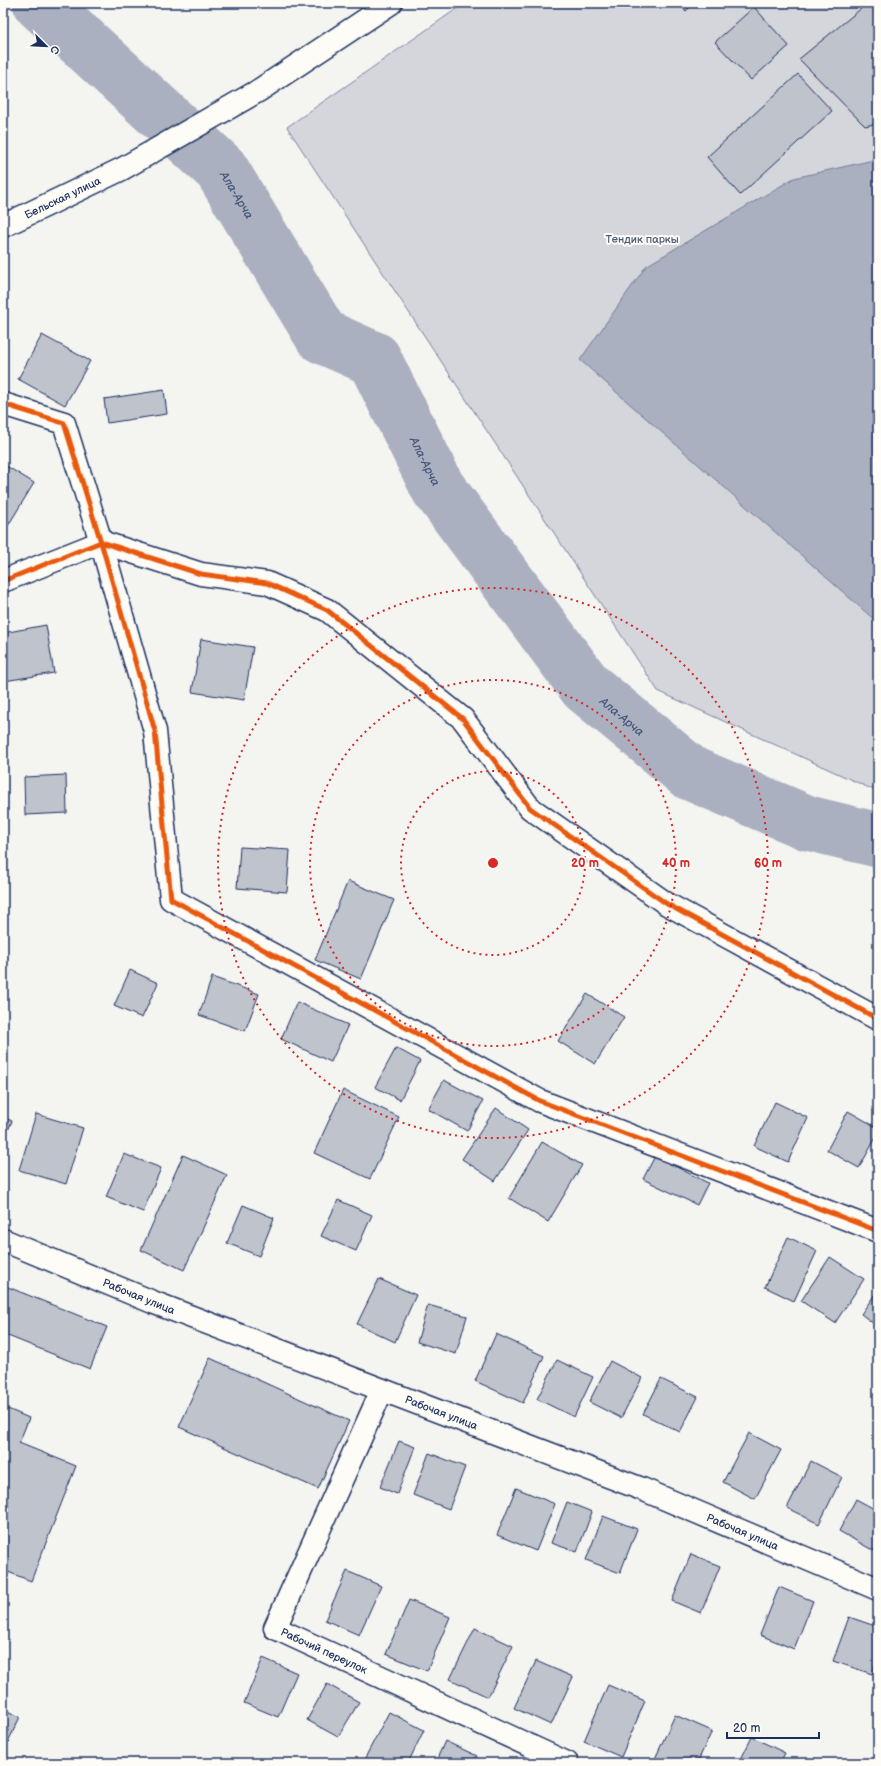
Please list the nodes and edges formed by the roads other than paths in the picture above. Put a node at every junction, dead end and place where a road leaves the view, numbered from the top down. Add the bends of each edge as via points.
1 (391, 3) edge
2 (6, 220) edge
3 (3, 404) edge
4 (101, 542) junction
5 (3, 581) edge
6 (878, 1019) edge
7 (878, 1231) edge
8 (3, 1240) edge
9 (382, 1390) junction
10 (878, 1589) edge
11 (567, 1763) edge

1 - 2 street, Бельская улица via 258,91 122,169
3 - 4 street via 64,423
4 - 5 street
4 - 6 street via 201,574 267,583 327,610 463,719 530,808 667,904
4 - 7 street via 155,731 171,899 540,1102
8 - 9 street, Рабочая улица via 155,1303
9 - 10 street, Рабочая улица via 642,1489
9 - 11 street, Рабочий переулок via 275,1628

